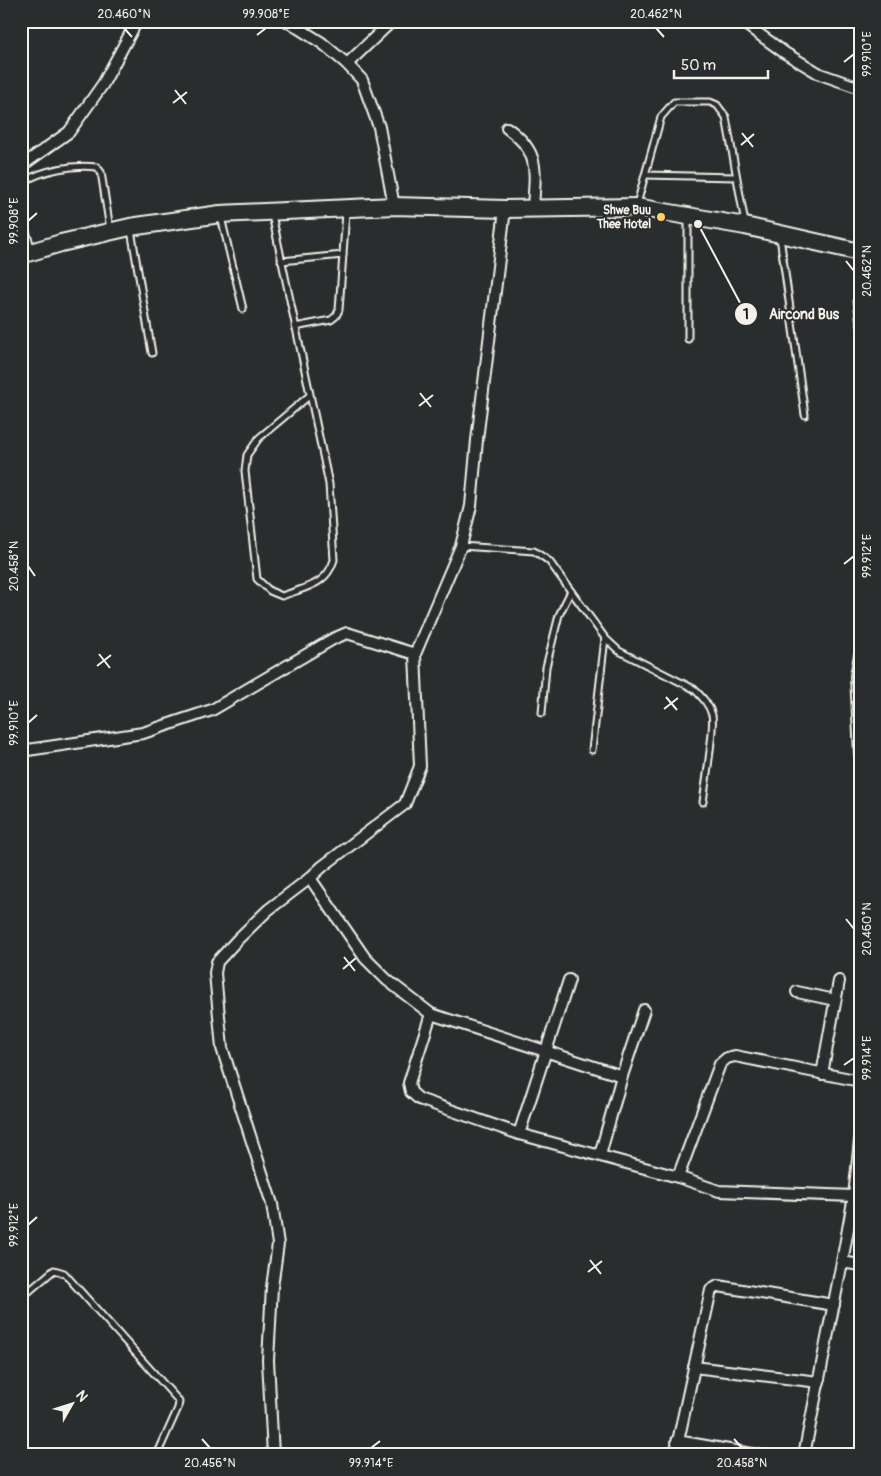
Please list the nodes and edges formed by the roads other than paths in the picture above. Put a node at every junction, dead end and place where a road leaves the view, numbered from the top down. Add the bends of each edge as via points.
1 (137, 21) edge
2 (288, 21) edge
3 (392, 21) edge
4 (742, 21) edge
5 (347, 64) junction
6 (860, 88) edge
7 (507, 128) dead end
8 (21, 166) edge
9 (645, 175) junction
10 (736, 177) junction
11 (21, 183) edge
12 (394, 206) junction
13 (636, 206) junction
14 (346, 208) junction
15 (533, 208) junction
16 (505, 209) junction
17 (271, 212) junction
18 (220, 214) junction
19 (688, 216) junction
20 (21, 224) edge
21 (745, 226) junction
22 (130, 227) junction
23 (110, 232) junction
24 (780, 234) junction
25 (860, 252) edge
26 (26, 253) edge
27 (343, 255) junction
28 (281, 261) junction
29 (860, 290) edge
30 (243, 309) dead end
31 (860, 324) edge
32 (295, 327) junction
33 (688, 339) dead end
34 (152, 353) dead end
35 (309, 396) junction
36 (805, 415) dead end
37 (461, 546) junction
38 (571, 591) junction
39 (605, 638) junction
40 (415, 654) junction
41 (860, 655) edge
42 (858, 676) edge
43 (542, 713) dead end
44 (592, 750) dead end
45 (21, 751) edge
46 (860, 754) edge
47 (703, 802) dead end
48 (310, 878) junction
49 (569, 980) dead end
50 (839, 981) dead end
51 (797, 992) dead end
52 (835, 1000) junction
53 (644, 1010) dead end
54 (431, 1014) junction
55 (545, 1051) junction
56 (822, 1074) junction
57 (622, 1076) junction
58 (860, 1080) edge
59 (519, 1134) junction
60 (859, 1144) edge
61 (600, 1155) junction
62 (678, 1177) junction
63 (855, 1203) edge
64 (842, 1262) junction
65 (860, 1265) edge
66 (21, 1298) edge
67 (834, 1305) junction
68 (694, 1367) junction
69 (819, 1382) junction
70 (677, 1442) junction
71 (158, 1455) edge
72 (273, 1455) edge
73 (675, 1455) edge
74 (758, 1455) edge
75 (804, 1455) edge

1 - 8 street via 103,84 69,132
2 - 5 street
3 - 5 street
4 - 6 street via 820,74
5 - 12 street via 362,80 379,127
7 - 15 street via 530,150 535,169
9 - 10 lane
9 - 10 lane via 661,117 667,109 674,102 710,102 717,105 726,117
9 - 13 lane
10 - 21 lane
11 - 23 lane via 42,173 84,165 97,167 101,172
12 - 14 highway
12 - 16 highway
13 - 15 highway
13 - 19 highway
14 - 17 highway
14 - 27 lane
15 - 16 highway
16 - 37 street via 471,506
17 - 18 highway
17 - 28 lane
18 - 22 highway
18 - 30 lane
19 - 21 highway
19 - 33 lane
20 - 26 street
21 - 24 highway
22 - 23 highway
22 - 34 lane
23 - 26 highway
24 - 25 highway
24 - 36 lane
27 - 28 lane
27 - 32 lane via 336,316 331,320
28 - 32 lane
29 - 31 lane via 857,300
32 - 35 lane
35 - 35 lane via 329,484 334,560 331,570 321,581 282,596 270,591 257,579 245,470 247,455 259,438
37 - 38 lane via 534,551 549,561
37 - 40 street
38 - 39 lane
38 - 43 lane via 558,615 546,667
39 - 44 lane
39 - 47 lane via 618,651 694,690 707,703 713,718
40 - 45 street via 347,633 212,710 143,733
40 - 48 street via 420,766 405,804
41 - 42 street
42 - 46 street
48 - 54 street via 366,958 387,980
48 - 72 street via 268,910 238,939 217,962 215,973 222,1048 272,1204 278,1244 268,1360
49 - 55 street
50 - 52 street
51 - 52 street
52 - 56 street
53 - 57 street
54 - 55 street
54 - 59 street via 409,1083 410,1092 419,1099
55 - 57 street
55 - 59 street
56 - 58 street
56 - 62 street via 735,1056 727,1058 720,1064
57 - 61 street
59 - 61 street
60 - 63 street
61 - 62 street
62 - 63 street via 719,1191
63 - 64 street
64 - 65 street
64 - 67 street
66 - 71 lane via 54,1270 64,1274 177,1399 178,1408
67 - 68 street via 718,1286 711,1290
67 - 69 street
68 - 69 street
68 - 70 street
69 - 75 street
70 - 73 street
70 - 74 street

